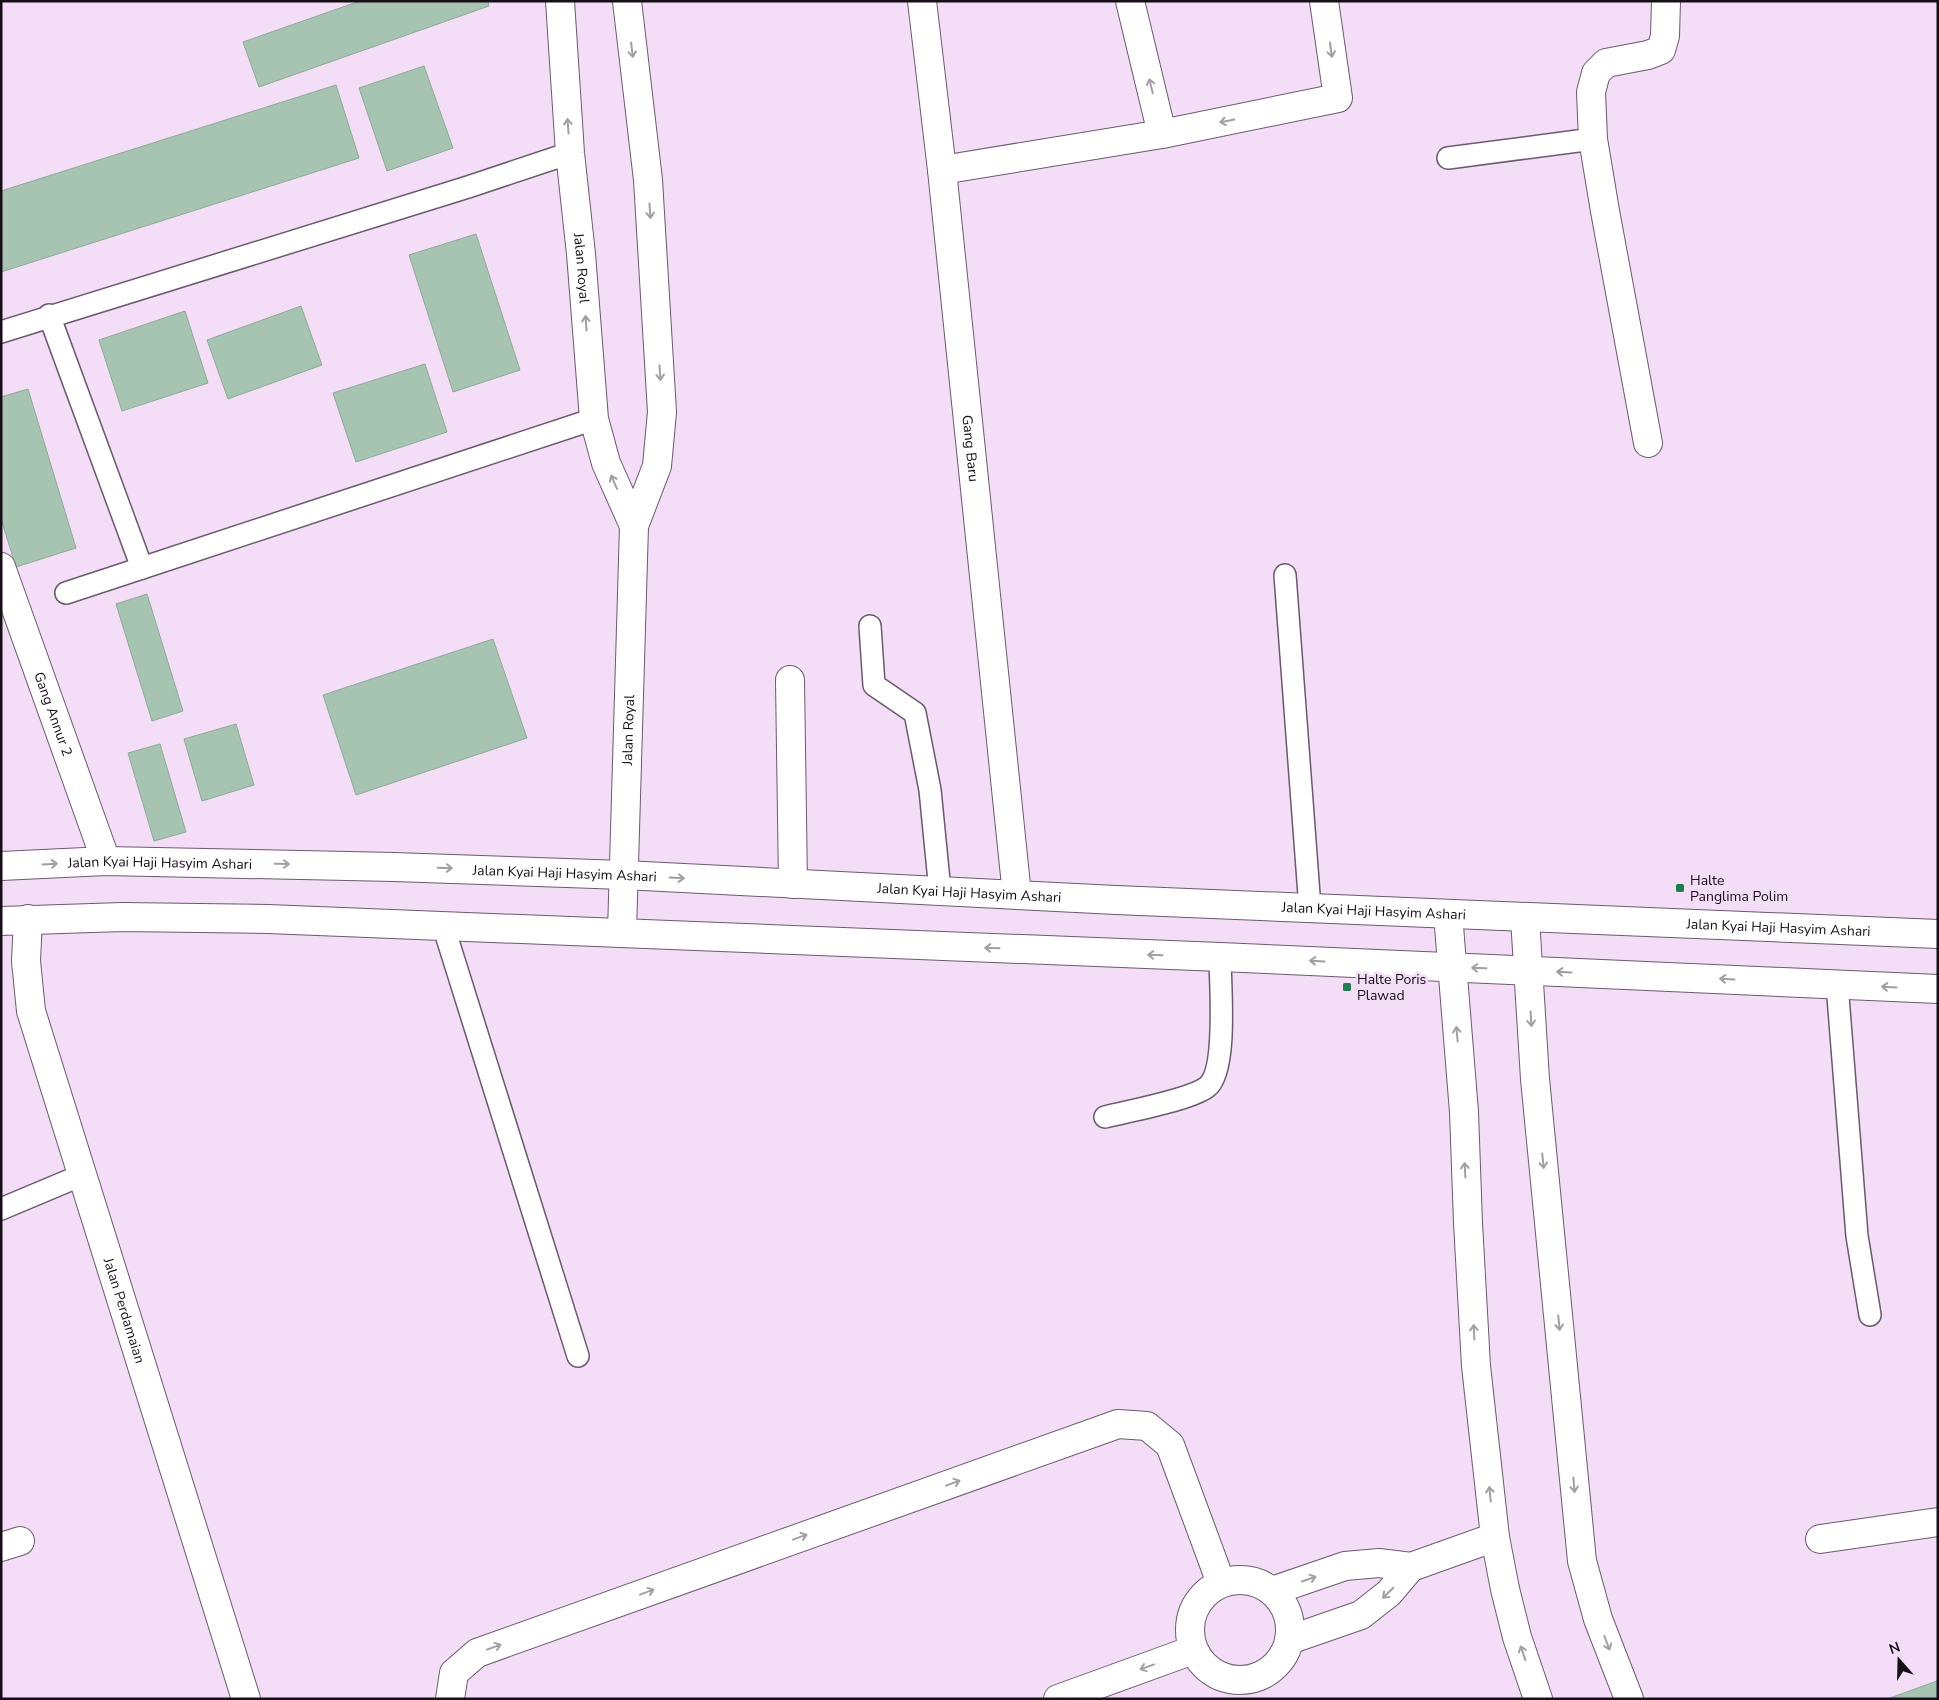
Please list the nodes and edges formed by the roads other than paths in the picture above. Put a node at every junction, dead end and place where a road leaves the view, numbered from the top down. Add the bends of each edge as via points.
1 (560, 1) edge
2 (626, 1) edge
3 (922, 1) edge
4 (1130, 1) edge
5 (1324, 1) edge
6 (1666, 1) edge
7 (1162, 134) junction
8 (1593, 139) junction
9 (570, 153) junction
10 (1448, 158) dead end
11 (942, 170) junction
12 (49, 315) junction
13 (1, 332) edge
14 (594, 419) junction
15 (1648, 443) dead end
16 (634, 526) junction
17 (1, 567) edge
18 (142, 568) junction
19 (1285, 575) dead end
20 (66, 593) dead end
21 (870, 626) dead end
22 (790, 680) dead end
23 (106, 861) junction
24 (1, 866) edge
25 (624, 875) junction
26 (792, 884) junction
27 (940, 891) junction
28 (1017, 895) junction
29 (1310, 908) junction
30 (1448, 914) junction
31 (1525, 918) junction
32 (28, 919) junction
33 (1, 921) edge
34 (443, 925) junction
35 (622, 932) junction
36 (1938, 934) edge
37 (1220, 957) junction
38 (1452, 967) junction
39 (1528, 970) junction
40 (1837, 984) junction
41 (1938, 989) edge
42 (1105, 1117) dead end
43 (82, 1175) junction
44 (1, 1209) edge
45 (1870, 1315) dead end
46 (578, 1356) dead end
47 (1938, 1522) edge
48 (1495, 1537) junction
49 (1820, 1539) dead end
50 (1411, 1567) junction
51 (1221, 1583) junction
52 (1272, 1591) junction
53 (1290, 1640) junction
54 (1193, 1650) junction
55 (1263, 1688) edge
56 (246, 1699) edge
57 (450, 1699) edge
58 (1058, 1699) edge
59 (1538, 1699) edge
60 (1628, 1699) edge

9 -> 1 street, Jalan Royal
2 -> 16 street, Jalan Royal via 648,180 662,412 657,466
3 - 11 street, Gang Baru
7 -> 4 street
5 -> 7 street via 1338,98
6 - 8 street via 1665,36 1661,50 1606,63 1596,73 1591,92
7 - 11 street
8 - 10 lane
8 - 15 street
9 - 12 lane
14 -> 9 street, Jalan Royal
11 - 28 street, Gang Baru
12 - 13 lane
12 - 18 lane
16 -> 14 street, Jalan Royal via 606,463
14 - 18 lane
16 - 25 street, Jalan Royal
17 - 23 street, Gang Annur 2
18 - 20 lane
19 - 29 lane
21 - 27 lane via 874,685 915,713 930,790
22 - 26 street
24 -> 23 street, Jalan Kyai Haji Hasyim Ashari
23 -> 25 street, Jalan Kyai Haji Hasyim Ashari via 394,866
25 -> 26 street, Jalan Kyai Haji Hasyim Ashari
25 - 35 street, Jalan Royal
26 - 27 street, Jalan Kyai Haji Hasyim Ashari
27 - 28 street, Jalan Kyai Haji Hasyim Ashari
28 - 29 street, Jalan Kyai Haji Hasyim Ashari
29 - 30 street, Jalan Kyai Haji Hasyim Ashari
30 - 31 street, Jalan Kyai Haji Hasyim Ashari
30 - 38 street
31 - 36 street, Jalan Kyai Haji Hasyim Ashari
31 - 39 street
32 - 33 street
32 - 34 street via 142,917
32 - 43 street, Jalan Perdamaian via 26,961 31,1011
34 - 35 street
34 - 46 lane
37 -> 35 street
38 -> 37 street
37 - 42 lane via 1221,1055 1216,1076 1207,1087 1189,1095
39 -> 38 street
48 -> 38 street via 1476,1366 1464,1112
40 -> 39 street
39 -> 60 street via 1535,1079 1582,1561 1598,1619
41 -> 40 street
40 - 45 lane via 1857,1236
43 - 44 lane
43 - 56 street, Jalan Perdamaian
47 - 49 street
48 - 50 street
59 -> 48 street via 1517,1637
52 -> 50 street via 1345,1566 1379,1563
50 -> 53 street via 1389,1593 1362,1614
51 - 52 street via 1248,1580
51 - 54 street via 1199,1600 1193,1611 1189,1638
57 -> 51 street via 454,1673 477,1653 1118,1424 1148,1426 1170,1445
52 - 53 street via 1284,1605 1290,1621
53 - 55 street
54 - 55 street via 1204,1667 1220,1677
54 -> 58 street

